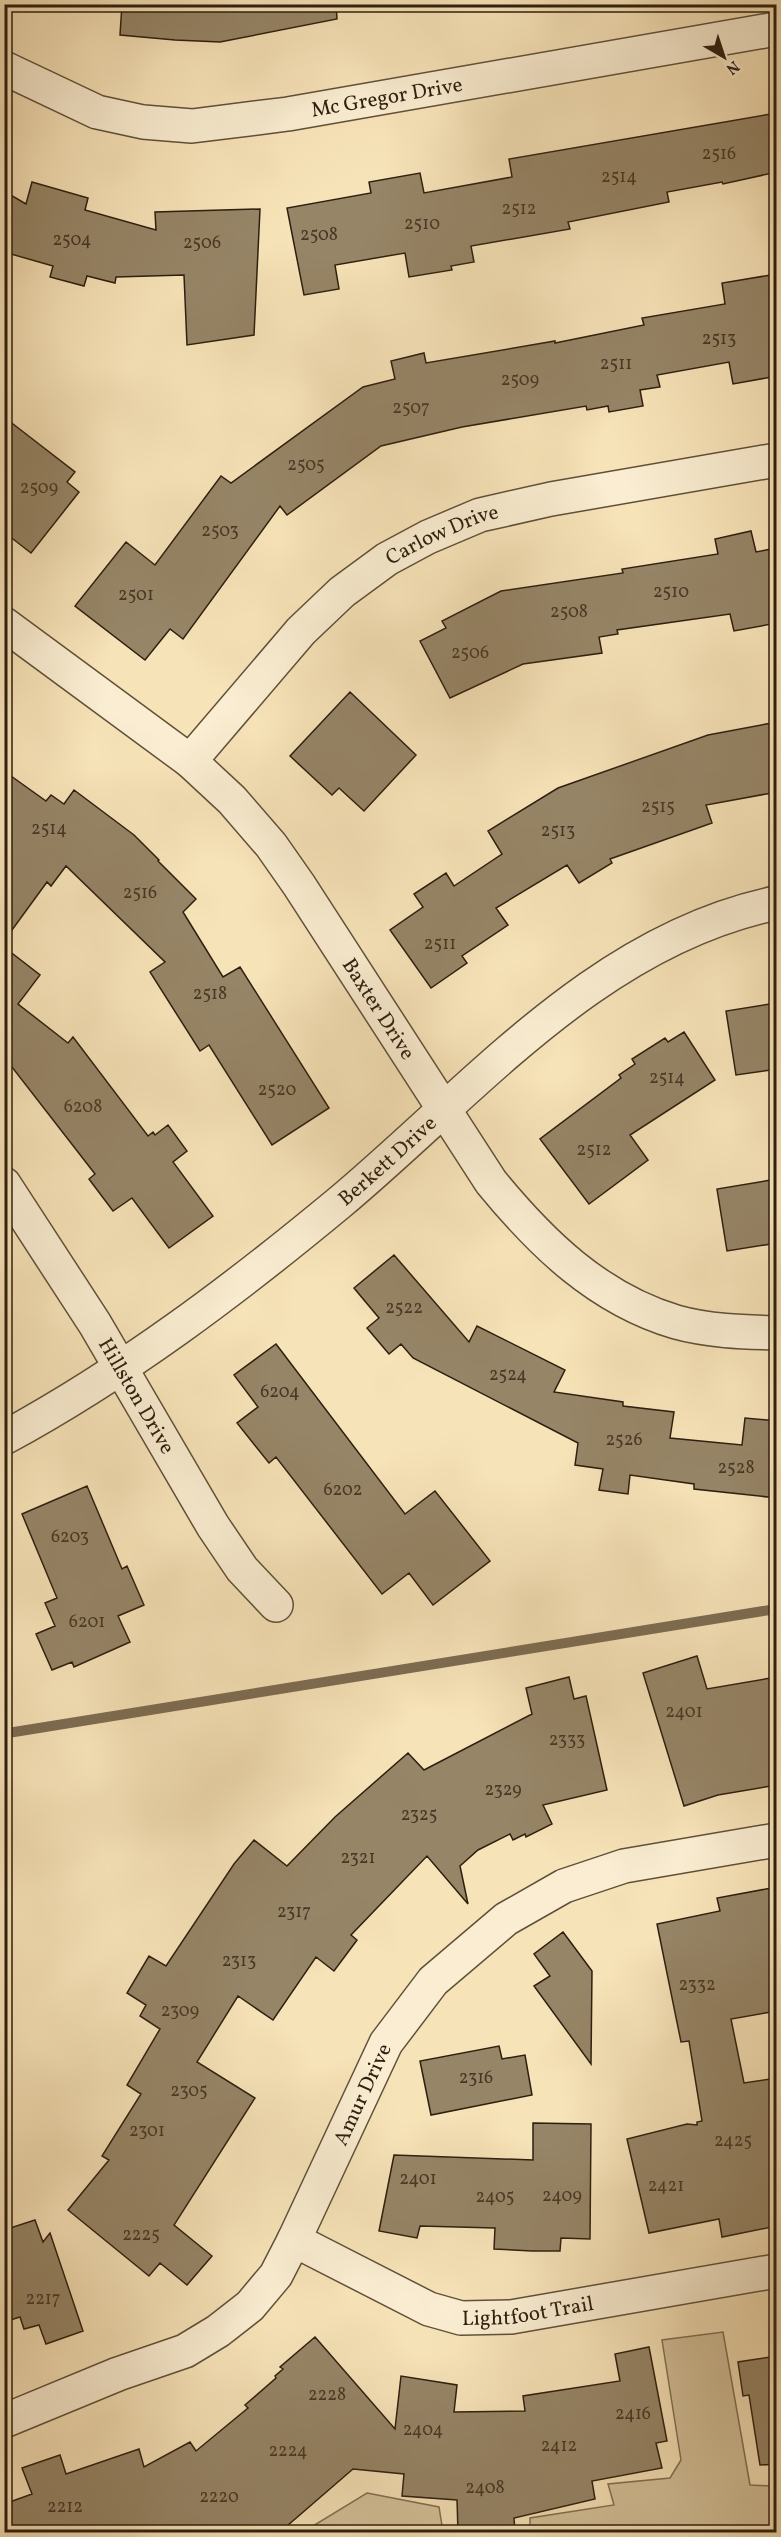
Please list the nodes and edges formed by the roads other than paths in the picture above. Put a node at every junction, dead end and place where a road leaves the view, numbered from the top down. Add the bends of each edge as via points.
1 (777, 29) edge
2 (4, 68) edge
3 (777, 460) edge
4 (4, 624) edge
5 (190, 761) junction
6 (777, 903) edge
7 (444, 1110) junction
8 (4, 1184) edge
9 (777, 1333) edge
10 (121, 1367) junction
11 (4, 1438) edge
12 (276, 1605) dead end
13 (777, 1840) edge
14 (294, 2240) junction
15 (777, 2271) edge
16 (4, 2421) edge

1 - 2 street, Mc Gregor Drive via 288,114 192,126 142,122 97,112
3 - 5 street, Carlow Drive via 551,499 480,515 428,537 387,559 342,592 301,631
4 - 5 street, Baxter Drive
5 - 7 street, Baxter Drive via 232,800 271,845
6 - 7 street, Berkett Drive via 696,929 641,953 544,1022
7 - 9 street, Baxter Drive via 491,1182 525,1224 575,1269 624,1301 676,1322 728,1331
7 - 10 street, Berkett Drive via 253,1273
8 - 10 street, Hillston Drive
10 - 11 street, Berkett Drive
10 - 12 street, Hillston Drive via 213,1526 242,1569
13 - 14 street, Amur Drive via 624,1866 564,1886 506,1919 433,1981 386,2043
14 - 15 street, Lightfoot Trail via 429,2310 461,2318 511,2317
14 - 16 street, Amur Drive via 276,2275 250,2306 218,2331 185,2351

